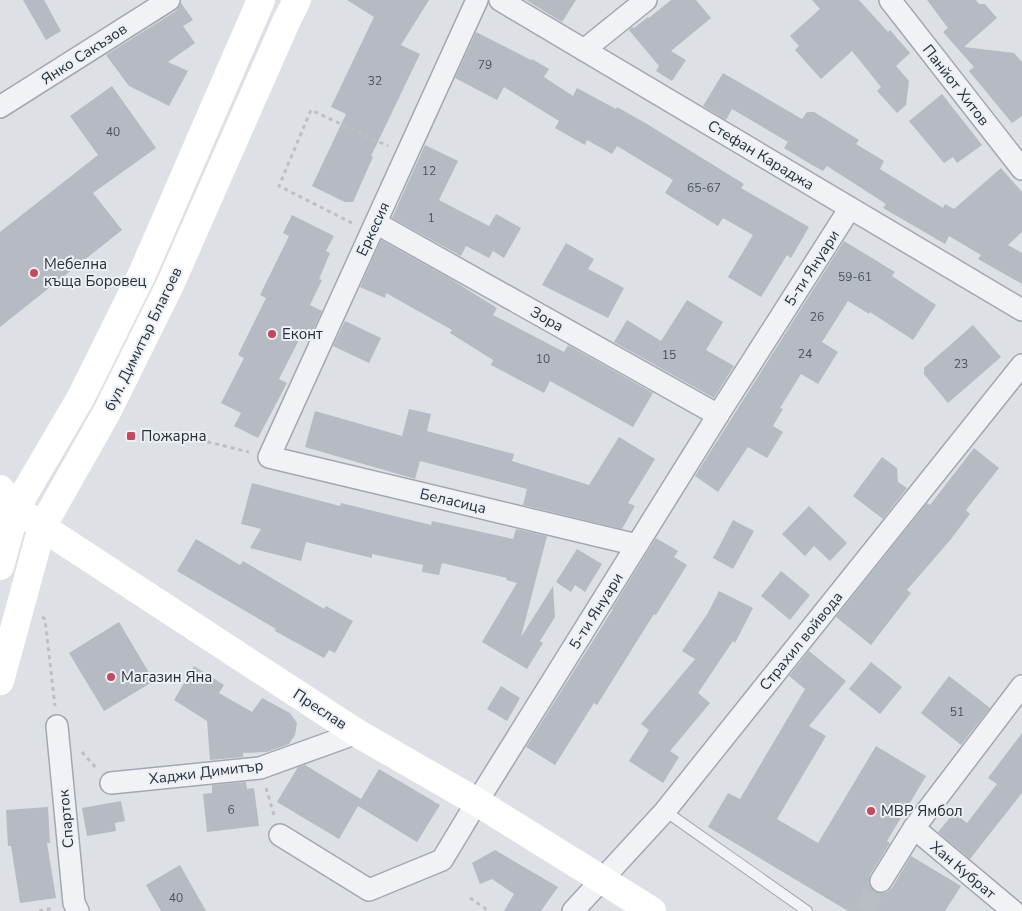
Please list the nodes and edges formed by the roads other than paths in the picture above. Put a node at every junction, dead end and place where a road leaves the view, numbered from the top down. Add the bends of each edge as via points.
1 (169, 0) edge
2 (261, 0) edge
3 (297, 0) edge
4 (477, 0) edge
5 (500, 0) edge
6 (646, 0) edge
7 (890, 0) edge
8 (584, 50) junction
9 (0, 107) edge
10 (1022, 169) edge
11 (850, 208) junction
12 (373, 228) junction
13 (1022, 310) edge
14 (1022, 365) edge
15 (718, 415) junction
16 (269, 457) joint
17 (8, 498) edge
18 (42, 528) junction
19 (637, 546) junction
20 (0, 566) edge
21 (0, 681) edge
22 (1022, 686) edge
23 (57, 726) road end
24 (357, 733) junction
25 (111, 783) road end
26 (477, 802) junction
27 (665, 811) junction
28 (914, 828) junction
29 (280, 835) road end
30 (602, 879) junction
31 (881, 881) tunnel mouth
32 (78, 911) edge
33 (573, 911) edge
34 (652, 911) edge
35 (807, 911) edge
36 (1013, 911) edge

1 - 9 street, Янко Сакъзов
2 - 17 main road, бул. Димитър Благоев via 142,274 81,397
3 - 18 main road, бул. Димитър Благоев via 170,285 107,412
4 - 12 street, Еркесия
5 - 8 street, Стефан Караджа
6 - 8 street
7 - 10 street, Панйот Хитов
8 - 11 street, Стефан Караджа
11 - 13 street, Стефан Караджа
11 - 15 street, 5-ти Януари
12 - 15 street, Зора
12 - 16 street, Еркесия
14 - 27 street, Страхил войвода
15 - 19 street, 5-ти Януари
16 - 19 street, Беласица
17 - 18 main road, Преслав
17 - 20 main road, бул. Димитър Благоев
18 - 21 main road, бул. Димитър Благоев
18 - 24 main road, Преслав
19 - 26 street, 5-ти Януари
22 - 28 street
23 - 32 street, Спарток via 74,903
24 - 25 street, Хаджи Димитър via 260,768
24 - 26 main road, Преслав
26 - 29 street, 5-ти Януари via 442,860 369,890
26 - 30 main road, Преслав
27 - 30 street, Страхил войвода
27 - 35 lane
28 - 31 street
28 - 36 street, Хан Кубрат
30 - 33 street, Страхил войвода
30 - 34 main road, Преслав

